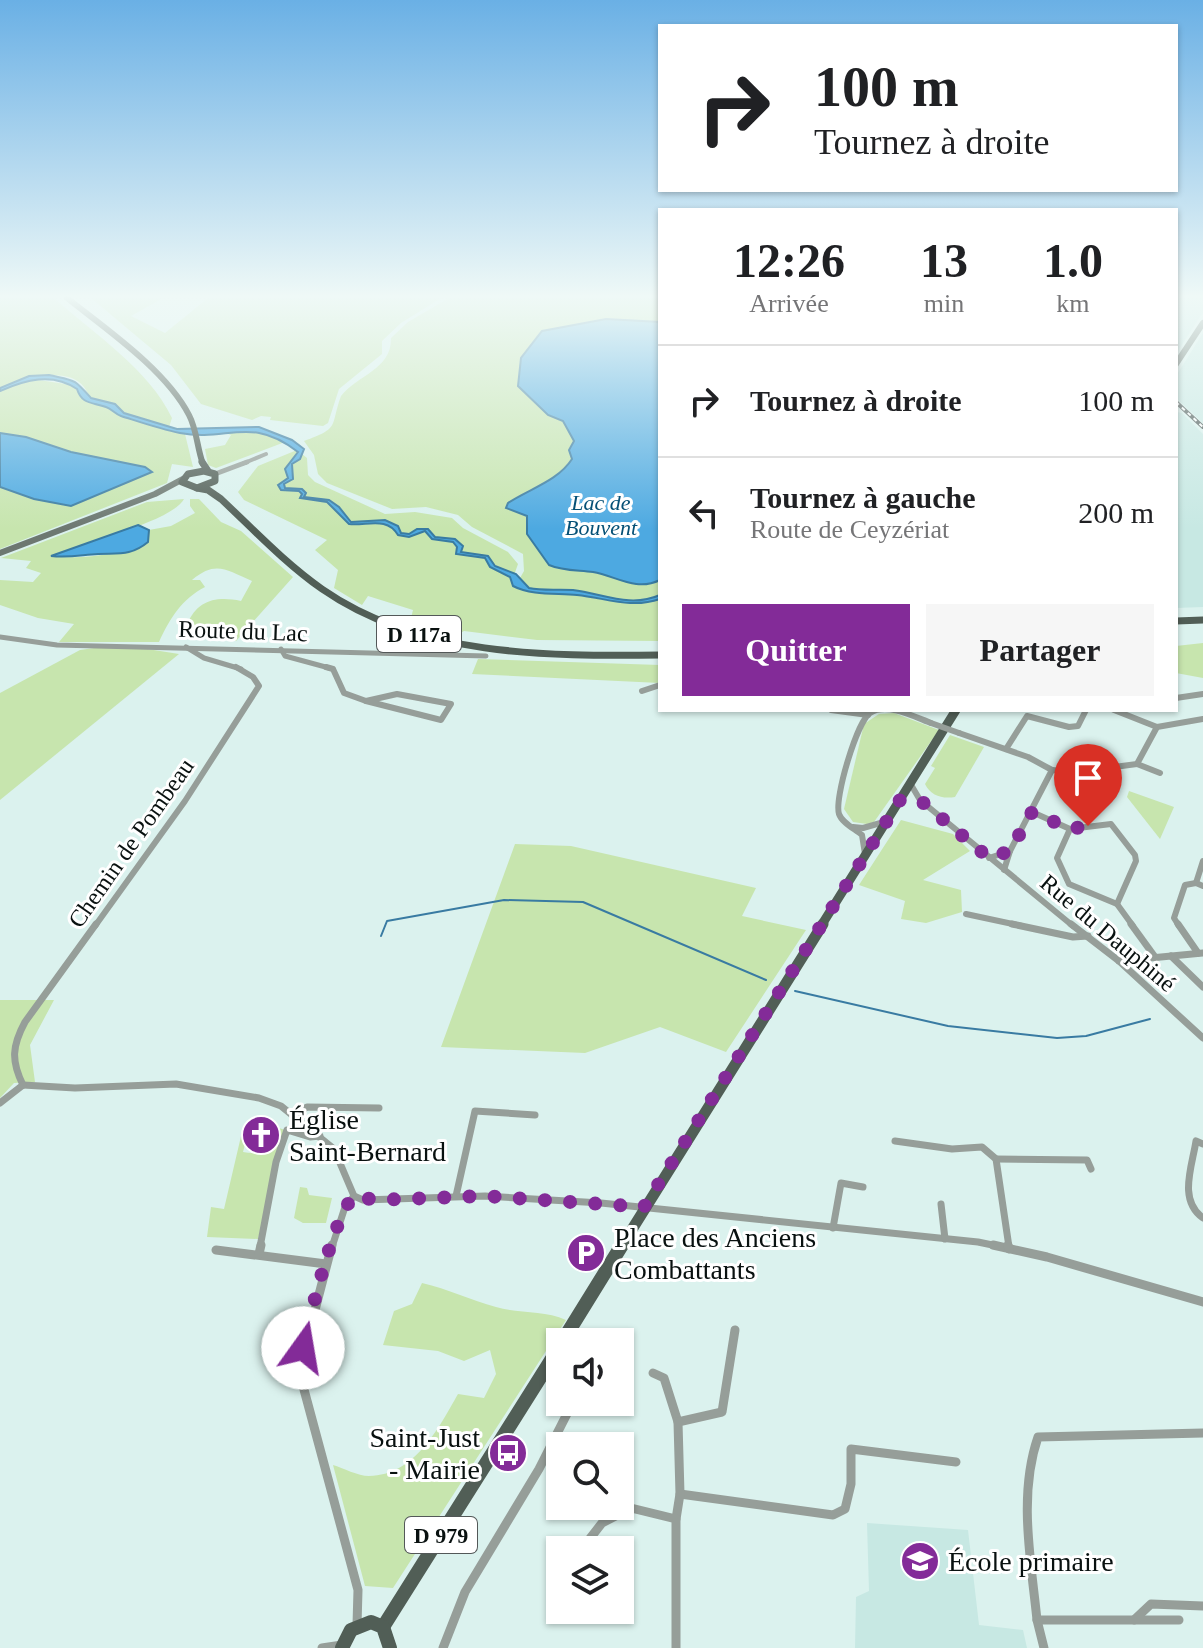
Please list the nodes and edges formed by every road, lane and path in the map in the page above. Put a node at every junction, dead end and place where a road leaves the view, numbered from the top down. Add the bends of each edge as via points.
1 (155, 375) edge
2 (266, 454) dead end
3 (200, 460) junction
4 (191, 473) junction
5 (213, 475) junction
6 (183, 479) junction
7 (194, 488) junction
8 (155, 494) junction
9 (221, 499) junction
10 (0, 553) edge
11 (1203, 620) edge
12 (1178, 621) edge
13 (0, 637) edge
14 (186, 647) junction
15 (281, 649) junction
16 (658, 655) edge
17 (486, 656) dead end
18 (658, 686) edge
19 (642, 691) dead end
20 (1203, 694) edge
21 (1178, 698) edge
22 (365, 701) junction
23 (902, 712) edge
24 (955, 712) edge
25 (1085, 712) edge
26 (1120, 712) edge
27 (1145, 712) edge
28 (869, 713) edge
29 (1142, 719) junction
30 (1203, 719) edge
31 (1157, 727) junction
32 (1006, 749) junction
33 (1137, 764) junction
34 (1052, 770) junction
35 (1160, 773) dead end
36 (910, 783) junction
37 (900, 800) junction
38 (920, 800) junction
39 (1032, 812) junction
40 (890, 817) junction
41 (853, 827) junction
42 (1070, 829) junction
43 (1010, 851) junction
44 (865, 857) junction
45 (989, 858) junction
46 (1203, 861) edge
47 (1004, 870) junction
48 (1200, 885) edge
49 (1117, 904) junction
50 (966, 914) dead end
51 (1089, 936) junction
52 (1200, 953) edge
53 (1171, 956) junction
54 (1155, 957) junction
55 (1119, 961) junction
56 (1203, 987) edge
57 (1203, 1038) edge
58 (23, 1085) junction
59 (0, 1103) edge
60 (379, 1108) dead end
61 (535, 1115) dead end
62 (293, 1116) junction
63 (320, 1136) junction
64 (895, 1141) dead end
65 (1203, 1144) edge
66 (996, 1159) junction
67 (1091, 1169) dead end
68 (863, 1187) dead end
69 (354, 1196) junction
70 (456, 1196) junction
71 (941, 1204) dead end
72 (644, 1207) junction
73 (1203, 1218) edge
74 (833, 1228) junction
75 (945, 1239) junction
76 (1009, 1249) junction
77 (216, 1250) dead end
78 (259, 1254) junction
79 (326, 1264) junction
80 (1203, 1302) edge
81 (573, 1328) edge
82 (735, 1330) dead end
83 (546, 1372) edge
84 (653, 1373) dead end
85 (566, 1416) edge
86 (678, 1422) junction
87 (1203, 1433) edge
88 (956, 1462) dead end
89 (680, 1494) junction
90 (676, 1519) junction
91 (592, 1536) edge
92 (1203, 1606) edge
93 (1037, 1620) junction
94 (1134, 1620) junction
95 (1179, 1620) dead end
96 (357, 1625) junction
97 (383, 1627) junction
98 (342, 1646) edge
99 (322, 1648) edge
100 (390, 1648) edge
101 (443, 1648) edge
102 (676, 1648) edge
103 (1044, 1648) edge

1 - 3 main road via 192,422
2 - 5 street
3 - 4 main road
3 - 5 main road, D 117a
4 - 5 main road
4 - 6 main road
5 - 7 main road
5 - 9 main road, D 117a
6 - 7 main road via 184,485
6 - 8 street
7 - 8 street
7 - 9 main road, D 117a
8 - 10 street
9 - 16 main road, D 117a via 308,578 380,622 447,642 512,652
11 - 12 main road
13 - 14 street, Route du Lac via 57,645
14 - 15 street, Route du Lac
14 - 58 street, Chemin de Pombeau via 244,669 259,686 185,801 25,1022 11,1046
15 - 17 street, Route du Lac
15 - 22 street via 285,656 326,665 344,693
18 - 19 street
20 - 21 street
22 - 22 street via 441,720 451,704 391,693
23 - 32 street, bridge
24 - 36 main road, D 979
25 - 32 street via 1078,726 1069,727 1027,716
26 - 29 street
27 - 29 street
28 - 41 street via 859,724 838,808
29 - 31 street
30 - 31 street
31 - 33 street
32 - 34 street
33 - 34 street
33 - 35 street
34 - 39 street
36 - 37 main road, D 979
36 - 38 street, Rue du Dauphiné
37 - 38 street
37 - 40 main road, D 979
38 - 45 street, Rue du Dauphiné
39 - 42 street
39 - 43 street
40 - 41 street via 875,826
40 - 44 main road, D 979
41 - 44 street via 865,840
42 - 49 street via 1057,858 1069,884
42 - 49 street via 1111,824 1135,855
43 - 45 street
43 - 47 street
44 - 72 main road, D 979
45 - 47 street, Rue du Dauphiné
46 - 48 street
47 - 51 street, Rue du Dauphiné
48 - 52 street via 1185,885 1174,918
49 - 54 street
50 - 51 street
51 - 55 street, Rue du Dauphiné
52 - 53 street
53 - 54 street
53 - 56 street
54 - 55 street
55 - 57 street, Rue du Dauphiné
58 - 59 street
58 - 62 street via 176,1084 259,1098
60 - 62 street via 307,1107
61 - 70 street via 475,1111
62 - 63 street
63 - 69 street via 334,1149
63 - 78 street via 287,1130
64 - 66 street via 952,1149 982,1147
65 - 73 street via 1196,1141 1187,1198
66 - 67 street via 1087,1160
66 - 76 street
68 - 74 street via 841,1183
69 - 70 street
69 - 79 street via 345,1207
70 - 72 street
71 - 75 street
72 - 74 street
72 - 81 main road, D 979
74 - 75 street
75 - 76 street
76 - 80 street
77 - 78 street
78 - 79 street
79 - 96 street via 299,1371 358,1590
82 - 86 street via 722,1412
83 - 97 main road, D 979
84 - 86 street via 664,1378
85 - 101 street via 465,1592
86 - 89 street
87 - 93 street via 1038,1437 1030,1453 1029,1519
88 - 89 street via 851,1449 845,1509 833,1515
89 - 90 street
90 - 91 street via 631,1508 602,1523
90 - 102 street
92 - 94 street via 1151,1604
93 - 94 street
93 - 103 street
94 - 95 street
96 - 97 main road via 371,1622
96 - 98 main road
97 - 100 main road
98 - 99 street

